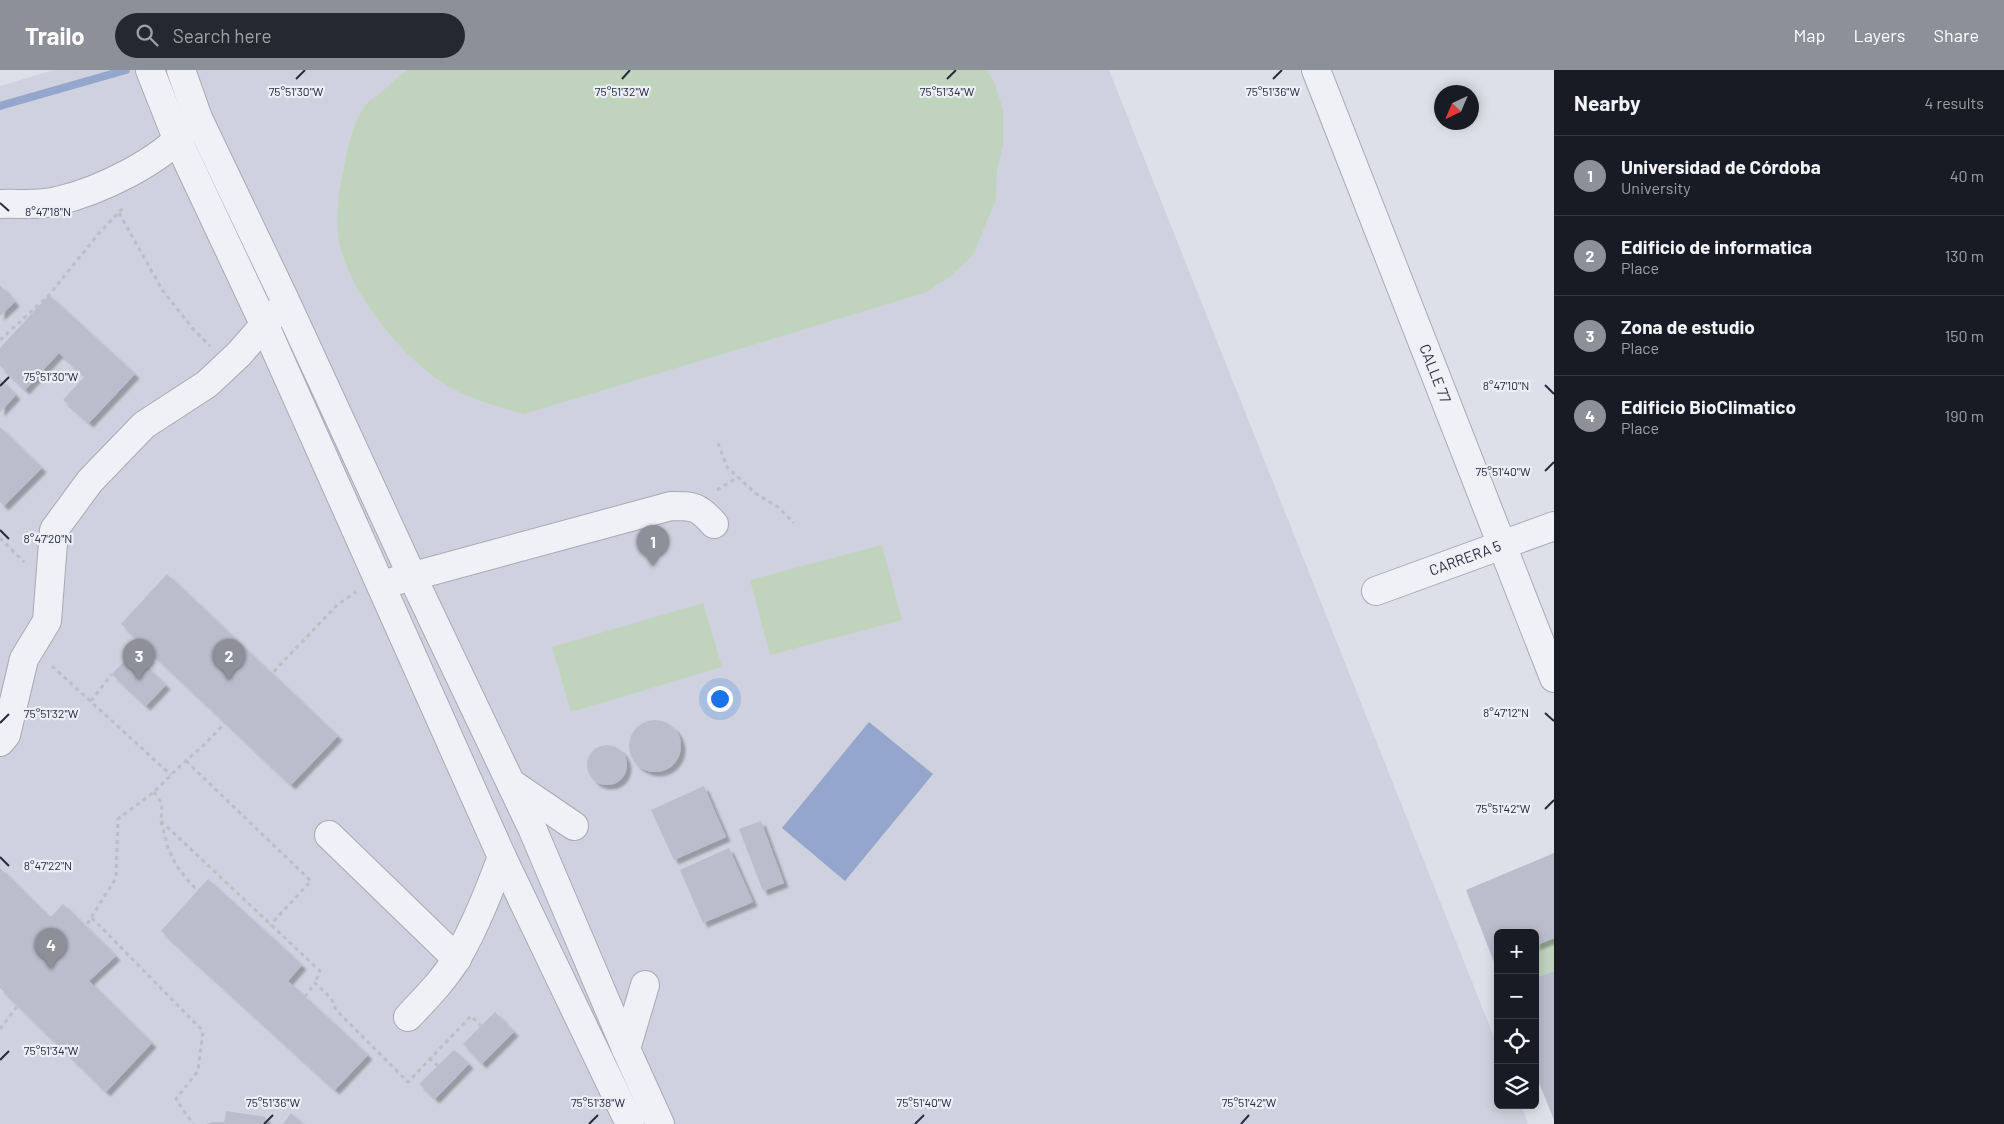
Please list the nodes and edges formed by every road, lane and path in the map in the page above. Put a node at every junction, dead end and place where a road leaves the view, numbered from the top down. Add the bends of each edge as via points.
1 (150, 70) edge
2 (181, 70) edge
3 (1316, 70) edge
4 (198, 118) junction
5 (178, 141) junction
6 (0, 204) edge
7 (125, 206) dead end
8 (119, 213) junction
9 (284, 298) junction
10 (265, 326) junction
11 (0, 340) edge
12 (228, 364) junction
13 (718, 443) dead end
14 (794, 523) dead end
15 (714, 524) dead end
16 (1554, 526) edge
17 (1502, 545) junction
18 (412, 576) junction
19 (380, 584) junction
20 (1376, 592) dead end
21 (24, 659) junction
22 (112, 674) dead end
23 (1554, 678) edge
24 (91, 701) junction
25 (0, 742) edge
26 (186, 761) junction
27 (171, 775) junction
28 (509, 781) junction
29 (154, 792) junction
30 (161, 821) junction
31 (574, 826) dead end
32 (329, 835) dead end
33 (502, 857) junction
34 (0, 875) edge
35 (92, 918) junction
36 (228, 919) dead end
37 (270, 925) junction
38 (457, 959) junction
39 (315, 983) dead end
40 (645, 985) dead end
41 (18, 1005) dead end
42 (408, 1018) dead end
43 (0, 1029) edge
44 (429, 1058) dead end
45 (631, 1061) junction
46 (438, 1066) dead end
47 (611, 1086) junction
48 (193, 1124) edge
49 (630, 1124) edge
50 (660, 1124) edge

1 - 5 street
2 - 4 street
3 - 17 street, CALLE 77
4 - 5 street
4 - 9 street
5 - 6 street via 123,178 56,202
5 - 10 street
7 - 8 path
8 - 11 path via 49,295
8 - 12 path via 163,291 194,330
9 - 10 street
9 - 18 street
10 - 12 street
10 - 19 street
12 - 21 street via 207,384 144,426 90,481 54,530 47,620
13 - 14 path via 727,467
15 - 18 street via 703,511 691,506 671,506
16 - 17 street, CARRERA 5
17 - 20 street, CARRERA 5
17 - 23 street, CALLE 77
18 - 19 street
18 - 28 street
19 - 26 path via 356,592 337,606
19 - 33 street
21 - 24 path via 38,658 47,662
21 - 25 street via 6,735
22 - 24 path
24 - 27 path
26 - 27 path
26 - 37 path via 311,881
27 - 29 path
28 - 31 street
28 - 45 street
29 - 30 path via 162,804
29 - 35 path via 118,819 116,878
30 - 36 path via 176,865
30 - 37 path
32 - 38 street
33 - 38 street
33 - 47 street
34 - 35 path via 76,940
35 - 48 path via 204,1031 198,1071 176,1099
37 - 39 path via 320,971
38 - 42 street
40 - 45 street
41 - 43 path
44 - 46 path
45 - 47 street
45 - 50 street
47 - 49 street

